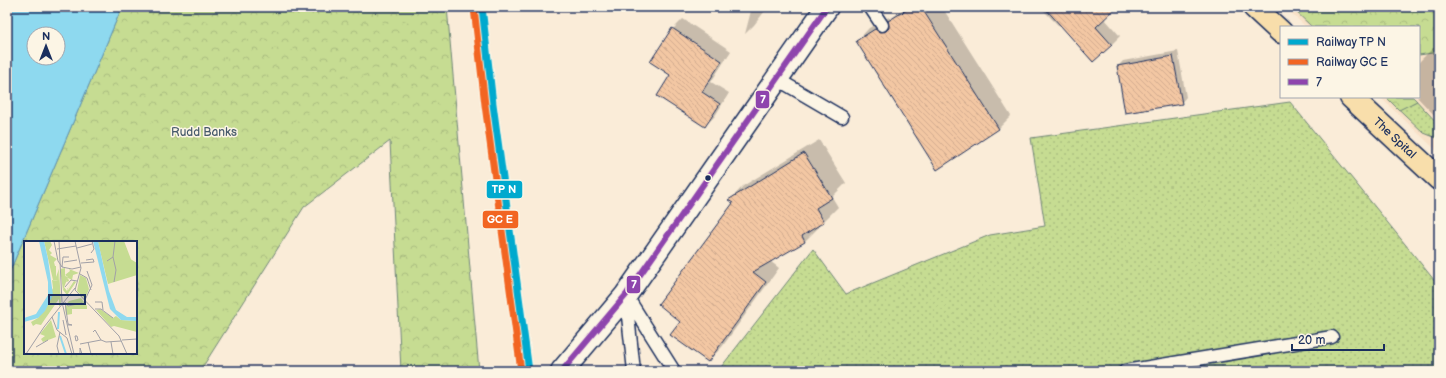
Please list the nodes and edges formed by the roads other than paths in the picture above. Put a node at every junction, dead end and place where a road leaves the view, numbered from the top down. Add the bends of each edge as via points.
1 (827, 7) edge
2 (870, 7) edge
3 (1254, 7) edge
4 (882, 25) dead end
5 (1280, 31) edge
6 (777, 79) junction
7 (1352, 98) edge
8 (842, 117) dead end
9 (1439, 179) edge
10 (626, 295) junction
11 (1332, 337) dead end
12 (562, 371) edge
13 (634, 371) edge
14 (674, 371) edge
15 (1125, 371) edge

1 - 6 main road
2 - 4 lane
3 - 5 main road
6 - 8 lane
6 - 10 main road
7 - 9 main road, The Spital
10 - 12 main road
10 - 13 lane
10 - 14 lane
11 - 15 lane

